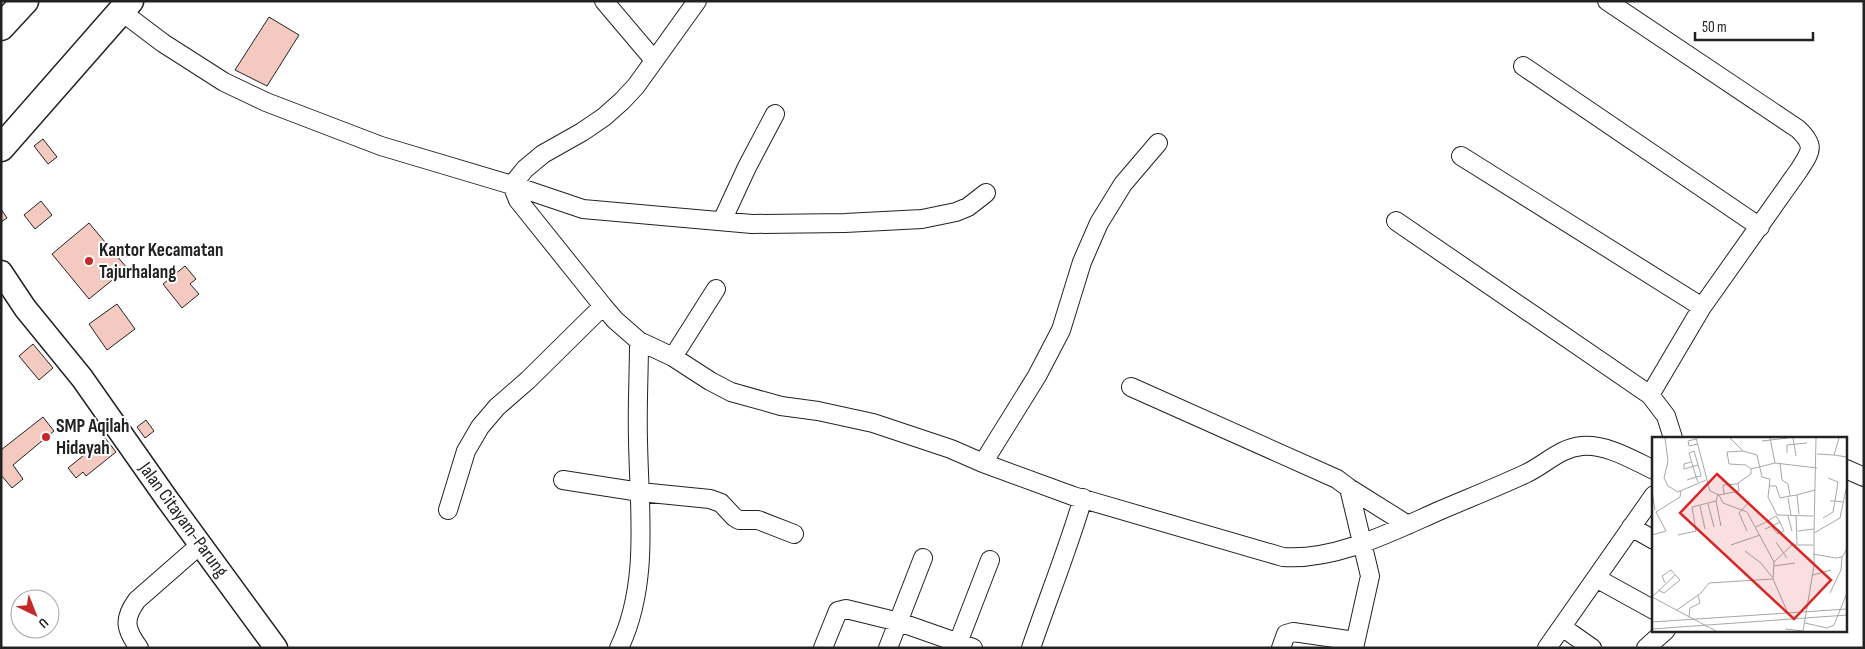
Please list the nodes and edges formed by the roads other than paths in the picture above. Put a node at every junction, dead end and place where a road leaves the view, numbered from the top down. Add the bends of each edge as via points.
1 (25, 1) edge
2 (604, 1) edge
3 (697, 1) edge
4 (1608, 1) edge
5 (126, 7) edge
6 (1, 27) edge
7 (654, 60) junction
8 (1523, 66) dead end
9 (774, 114) dead end
10 (1158, 143) dead end
11 (1, 148) edge
12 (1461, 156) dead end
13 (512, 185) junction
14 (986, 193) dead end
15 (1396, 220) dead end
16 (722, 221) junction
17 (1760, 227) junction
18 (1, 272) edge
19 (716, 289) dead end
20 (603, 306) junction
21 (1702, 307) junction
22 (639, 341) junction
23 (673, 357) junction
24 (1131, 387) dead end
25 (1650, 395) junction
26 (1673, 437) edge
27 (983, 463) junction
28 (1652, 469) edge
29 (1848, 470) edge
30 (1864, 478) edge
31 (563, 480) dead end
32 (1349, 488) junction
33 (640, 492) junction
34 (1078, 497) junction
35 (1652, 498) edge
36 (448, 510) dead end
37 (1408, 525) junction
38 (1631, 528) junction
39 (794, 534) dead end
40 (1652, 539) edge
41 (1361, 543) junction
42 (201, 544) junction
43 (923, 558) dead end
44 (990, 560) dead end
45 (1596, 578) junction
46 (1652, 609) edge
47 (898, 622) junction
48 (1562, 627) junction
49 (1664, 632) edge
50 (1354, 644) edge
51 (963, 646) edge
52 (138, 648) edge
53 (276, 648) edge
54 (619, 648) edge
55 (823, 648) edge
56 (888, 648) edge
57 (1030, 648) edge
58 (1281, 648) edge
59 (1548, 648) edge
60 (1592, 648) edge
61 (1646, 648) edge

1 - 6 highway
2 - 7 street
3 - 7 street
4 - 17 street via 1806,136 1810,152
5 - 11 highway
5 - 13 street via 163,43 224,82 266,102 381,146
7 - 13 street via 636,86 604,117 543,154 524,169
8 - 17 street
9 - 16 street
10 - 27 street via 1122,184 1099,223 1082,262 1061,330 1037,376
12 - 21 street
13 - 16 street via 583,209
13 - 20 street via 518,200
14 - 16 street via 956,212 922,219 752,224
15 - 25 street
17 - 21 street
18 - 42 main road, Jalan Citayam-Parung
19 - 23 street
20 - 22 street
20 - 36 street via 480,427 466,451
21 - 25 street
22 - 23 street
22 - 33 street
23 - 27 street via 731,392 781,406 873,423
24 - 32 street via 1337,478
25 - 26 street via 1666,416
27 - 34 street
28 - 37 street via 1608,450 1584,446 1574,448 1561,452 1530,472
29 - 30 street
31 - 33 street
32 - 37 street
32 - 41 street
33 - 39 street via 710,498 739,520 758,520
33 - 54 street via 640,562 630,618
34 - 41 street via 1283,557 1329,554
34 - 57 street via 1072,538
35 - 38 street
37 - 41 street
38 - 40 street
38 - 45 street
41 - 50 street via 1370,576
42 - 52 street via 129,610 130,634
42 - 53 main road, Jalan Citayam-Parung
43 - 47 street
44 - 51 street
45 - 46 street
45 - 48 street
47 - 51 street
47 - 55 street via 846,609 838,611
47 - 56 street
48 - 59 street
48 - 60 street
49 - 61 street
50 - 58 street via 1293,632 1286,634

